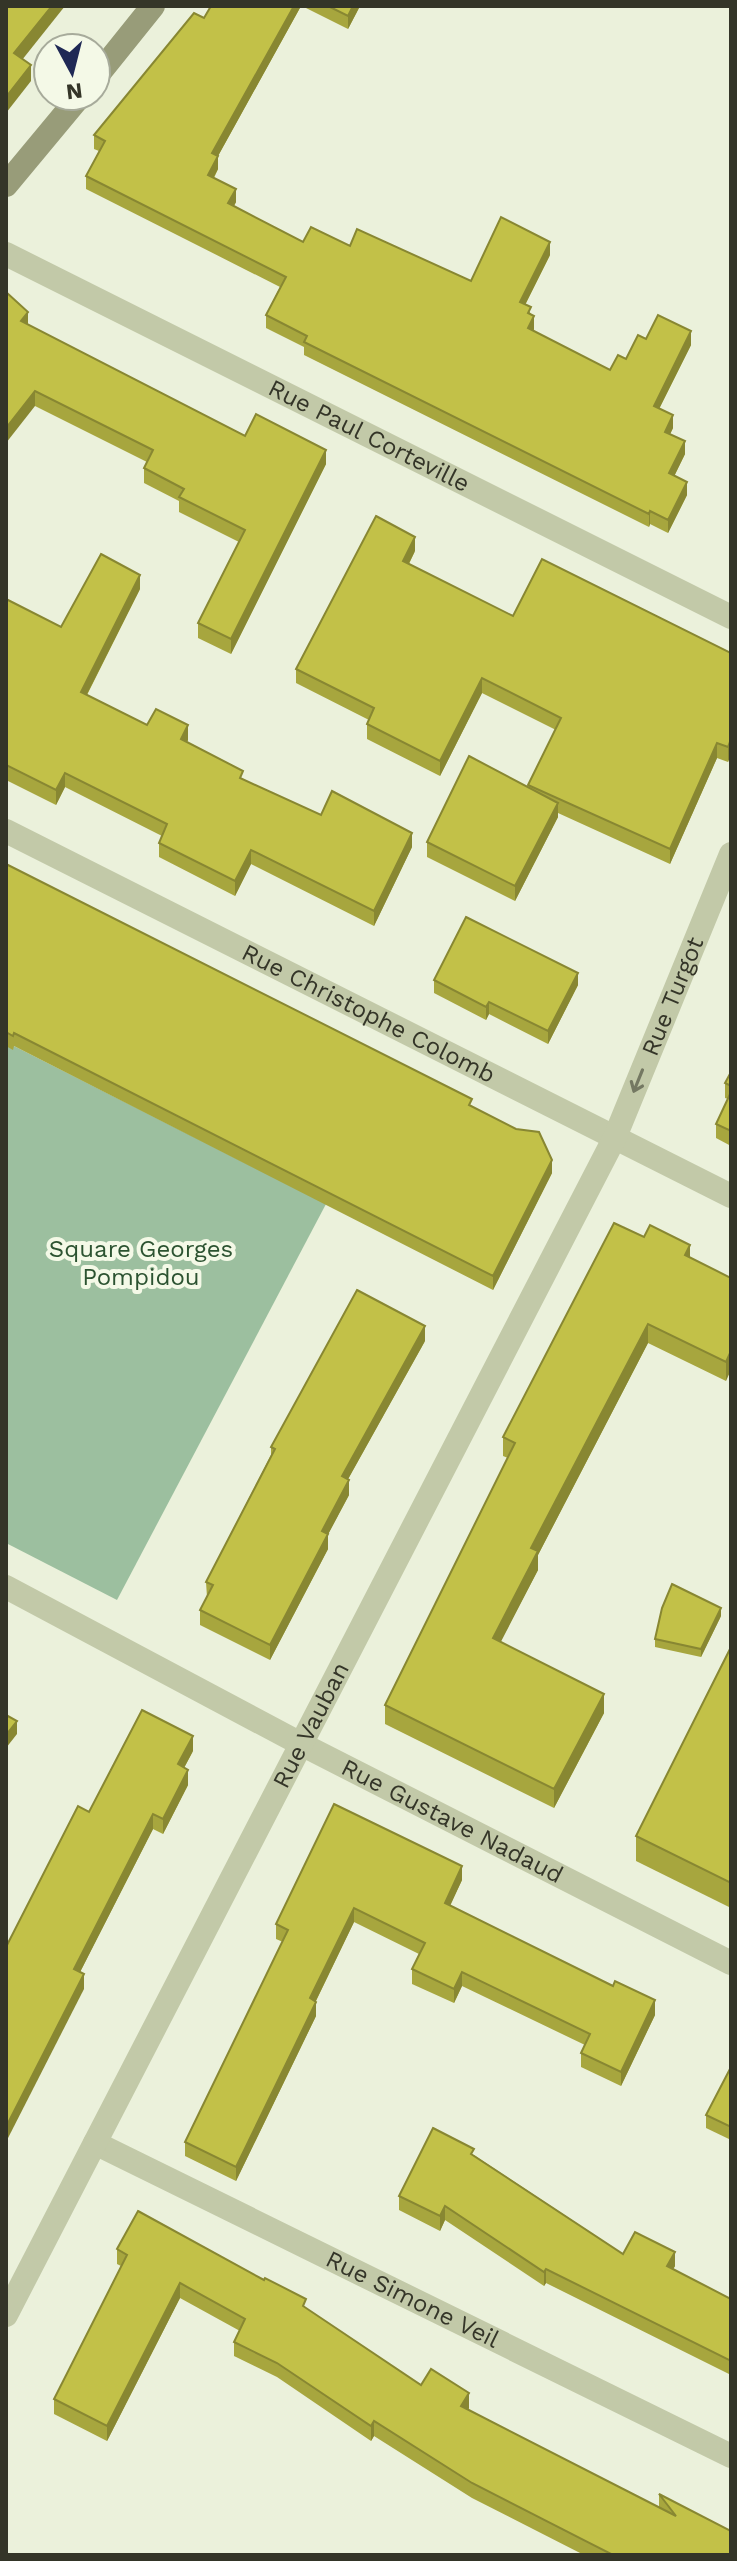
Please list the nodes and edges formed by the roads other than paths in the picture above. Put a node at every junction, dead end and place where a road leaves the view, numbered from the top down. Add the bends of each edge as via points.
1 (153, 6) edge
2 (112, 57) edge
3 (67, 112) edge
4 (6, 185) edge
5 (6, 254) edge
6 (731, 617) edge
7 (6, 831) edge
8 (731, 854) edge
9 (615, 1137) junction
10 (731, 1196) edge
11 (6, 1587) edge
12 (301, 1744) junction
13 (731, 1963) edge
14 (95, 2143) junction
15 (6, 2315) edge
16 (731, 2456) edge

1 - 2 street
3 - 4 street
5 - 6 street, Rue Paul Corteville
7 - 9 street, Rue Christophe Colomb
8 -> 9 street, Rue Turgot
9 - 10 street, Rue Christophe Colomb
9 - 12 street, Rue Vauban
11 - 12 street, Rue Gustave Nadaud
12 - 13 street, Rue Gustave Nadaud
12 - 14 street, Rue Vauban
14 - 15 street, Rue Vauban
14 - 16 street, Rue Simone Veil

